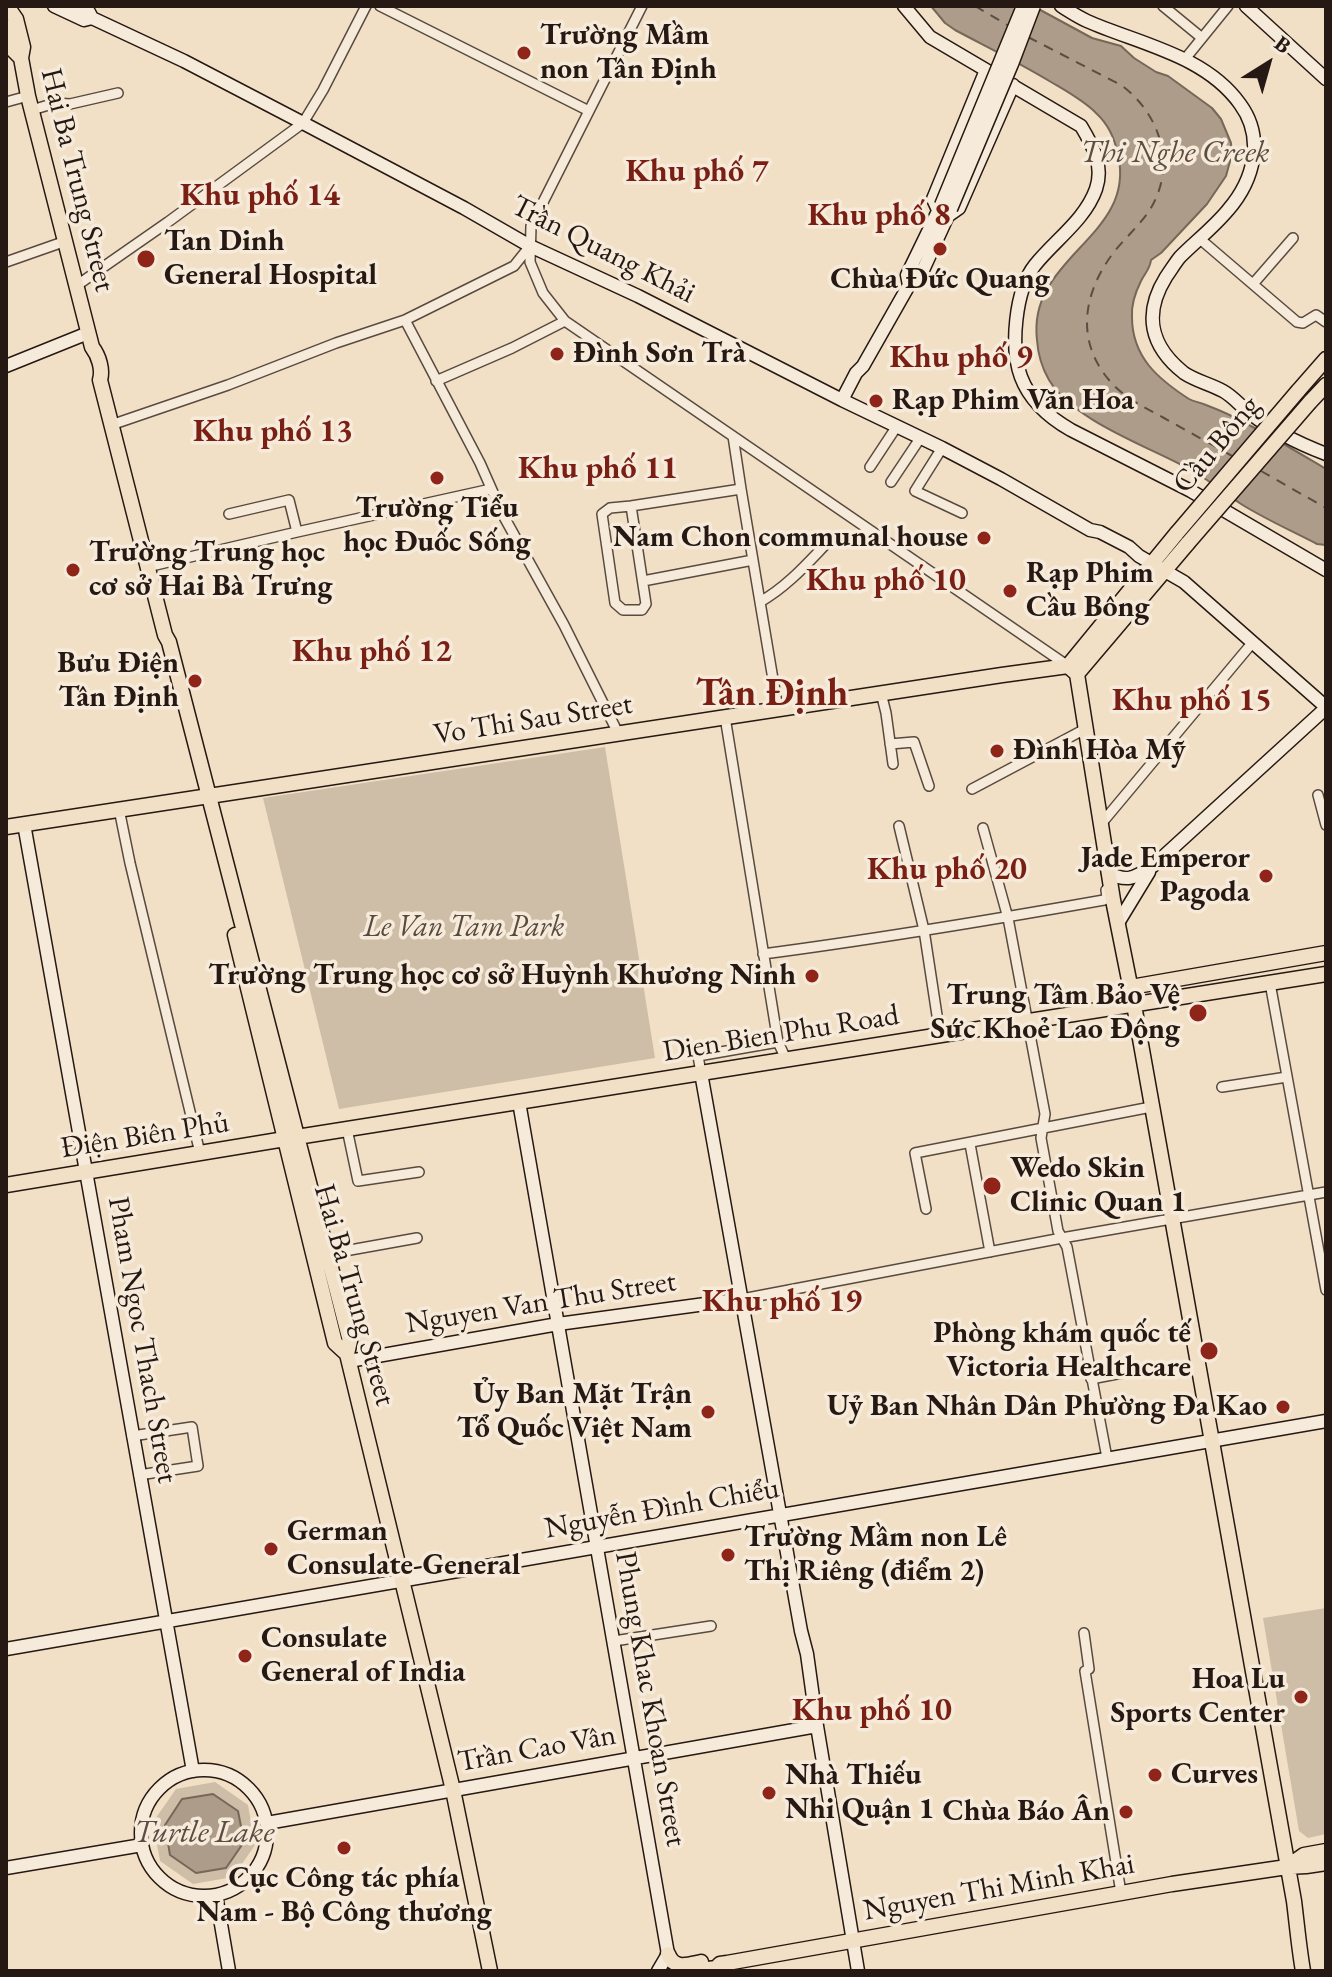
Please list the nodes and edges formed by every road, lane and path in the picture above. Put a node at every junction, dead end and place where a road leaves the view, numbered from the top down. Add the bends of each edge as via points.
1 (54, 6) edge
2 (78, 6) edge
3 (366, 6) edge
4 (380, 6) edge
5 (642, 6) edge
6 (904, 6) edge
7 (1023, 6) edge
8 (1034, 6) edge
9 (1061, 6) edge
10 (1163, 6) edge
11 (1228, 6) edge
12 (1246, 6) edge
13 (6, 8) edge
14 (92, 18) junction
15 (6, 27) edge
16 (1202, 38) junction
17 (21, 58) junction
18 (1185, 59) junction
19 (986, 70) junction
20 (1326, 79) edge
21 (1013, 85) junction
22 (118, 93) dead end
23 (6, 102) edge
24 (30, 103) junction
25 (589, 111) junction
26 (303, 123) junction
27 (945, 210) junction
28 (1293, 238) dead end
29 (1200, 239) junction
30 (63, 242) junction
31 (530, 246) junction
32 (6, 262) edge
33 (1253, 284) junction
34 (76, 286) junction
35 (405, 320) junction
36 (565, 321) junction
37 (1326, 322) edge
38 (90, 340) junction
39 (1326, 359) edge
40 (6, 366) edge
41 (436, 381) junction
42 (1326, 385) edge
43 (844, 401) junction
44 (111, 425) junction
45 (897, 426) junction
46 (733, 436) junction
47 (921, 437) junction
48 (942, 448) junction
49 (1326, 454) edge
50 (870, 467) dead end
51 (891, 482) dead end
52 (491, 489) junction
53 (741, 489) junction
54 (631, 506) junction
55 (962, 513) dead end
56 (229, 514) dead end
57 (297, 532) junction
58 (1182, 538) junction
59 (824, 546) dead end
60 (753, 560) junction
61 (1152, 563) junction
62 (147, 567) junction
63 (1326, 570) edge
64 (643, 581) junction
65 (760, 602) junction
66 (1253, 642) junction
67 (1072, 670) junction
68 (881, 693) junction
69 (1326, 708) edge
70 (778, 709) junction
71 (725, 717) junction
72 (1087, 728) junction
73 (618, 733) junction
74 (890, 744) junction
75 (893, 764) dead end
76 (929, 786) dead end
77 (972, 789) dead end
78 (1318, 795) dead end
79 (204, 796) junction
80 (119, 809) junction
81 (24, 824) junction
82 (1100, 825) junction
83 (1326, 825) edge
84 (899, 826) dead end
85 (6, 827) edge
86 (983, 828) dead end
87 (1153, 866) junction
88 (1108, 873) junction
89 (1008, 918) junction
90 (1118, 923) junction
91 (924, 930) junction
92 (1326, 953) edge
93 (763, 954) junction
94 (1326, 974) edge
95 (1164, 980) junction
96 (1270, 983) junction
97 (1131, 987) junction
98 (1168, 999) junction
99 (1134, 1005) junction
100 (1027, 1022) junction
101 (940, 1035) junction
102 (778, 1042) junction
103 (789, 1059) junction
104 (701, 1073) junction
105 (1287, 1077) junction
106 (1222, 1087) dead end
107 (519, 1102) junction
108 (1151, 1107) junction
109 (347, 1129) junction
110 (1043, 1129) junction
111 (291, 1138) junction
112 (970, 1144) junction
113 (200, 1153) junction
114 (86, 1172) junction
115 (419, 1172) dead end
116 (6, 1185) edge
117 (1326, 1192) edge
118 (1310, 1195) junction
119 (926, 1209) dead end
120 (1173, 1220) junction
121 (417, 1238) dead end
122 (1062, 1238) junction
123 (1322, 1242) edge
124 (990, 1252) junction
125 (328, 1254) junction
126 (1326, 1290) edge
127 (742, 1299) junction
128 (558, 1324) junction
129 (345, 1350) junction
130 (1132, 1371) dead end
131 (1091, 1379) junction
132 (1326, 1421) edge
133 (132, 1436) junction
134 (1212, 1440) junction
135 (1107, 1458) junction
136 (139, 1475) junction
137 (782, 1515) junction
138 (597, 1546) junction
139 (401, 1582) junction
140 (165, 1621) junction
141 (711, 1626) dead end
142 (1084, 1633) dead end
143 (614, 1641) junction
144 (6, 1649) edge
145 (817, 1726) junction
146 (634, 1758) junction
147 (193, 1771) junction
148 (453, 1790) junction
149 (267, 1823) junction
150 (142, 1845) junction
151 (1326, 1851) edge
152 (1326, 1863) edge
153 (1285, 1867) junction
154 (6, 1868) edge
155 (1121, 1893) junction
156 (216, 1895) junction
157 (853, 1940) junction
158 (668, 1954) junction
159 (720, 1964) junction
160 (229, 1971) edge
161 (490, 1971) edge
162 (658, 1971) edge
163 (693, 1971) edge
164 (858, 1971) edge
165 (1303, 1971) edge

1 - 14 street, Trần Quang Khải via 84,20
2 - 14 street, Trần Quang Khải
3 - 26 street
4 - 25 street
5 - 25 street
6 - 19 street via 930,37
7 - 27 street, bridge
8 - 27 street, bridge
9 - 18 street
10 - 16 street
11 - 16 street
12 - 20 street
13 - 17 main road via 16,19
14 - 26 street, Trần Quang Khải
15 - 17 main road, Hai Ba Trung Street
16 - 18 street
17 - 24 main road, Hai Ba Trung Street
18 - 29 street via 1239,103 1252,125 1255,148 1242,190
19 - 21 street
19 - 27 street via 933,199
21 - 27 street via 959,208
21 - 63 street via 1081,126 1099,171 1086,209 1033,267 1020,293 1015,325 1018,361 1022,379 1041,409
22 - 24 street via 70,104
23 - 24 street
24 - 30 main road, Hai Ba Trung Street
25 - 31 street via 531,226
26 - 31 street, Trần Quang Khải
26 - 34 street
27 - 43 street via 918,281 909,285
28 - 33 street
29 - 33 street
29 - 49 street via 1178,259 1159,289 1152,311 1156,338 1185,374 1222,391 1277,431
30 - 32 street
30 - 34 main road, Hai Ba Trung Street
31 - 35 street via 514,266
31 - 36 street via 538,284
31 - 43 street, Trần Quang Khải
33 - 37 street via 1297,322 1316,315
34 - 38 main road, Hai Ba Trung Street
35 - 41 street
35 - 44 street
36 - 41 street
36 - 46 street
38 - 40 street
38 - 44 main road, Hai Ba Trung Street via 89,354
39 - 58 main road, Cầu Bông, bridge
41 - 52 street
42 - 58 main road, Cầu Bông, bridge
43 - 45 street, Trần Quang Khải
44 - 62 main road, Hai Ba Trung Street
45 - 47 street, Trần Quang Khải
45 - 50 street
46 - 53 street
46 - 67 street
47 - 48 street, Trần Quang Khải
47 - 51 street
48 - 55 street via 915,491
48 - 61 street, Trần Quang Khải via 1097,538
52 - 57 street
52 - 73 street
53 - 54 street
53 - 60 street
54 - 64 street
54 - 64 street via 602,514 615,603 623,610 642,610
56 - 57 street via 289,500
57 - 62 street
58 - 61 main road
59 - 65 street via 778,592
60 - 64 street
60 - 65 street
61 - 66 street, Trần Quang Khải
61 - 67 main road
62 - 79 main road, Hai Ba Trung Street
65 - 70 street
66 - 69 street, Trần Quang Khải
66 - 82 street
67 - 68 main road, Vo Thi Sau Street
67 - 72 main road
68 - 70 main road, Vo Thi Sau Street
68 - 74 street
69 - 87 street
70 - 71 main road, Vo Thi Sau Street
71 - 73 main road, Vo Thi Sau Street
71 - 93 street
72 - 77 street
72 - 82 main road
73 - 79 main road, Vo Thi Sau Street
74 - 75 street
74 - 76 street via 914,742
78 - 83 street
79 - 80 main road, Vo Thi Sau Street
79 - 111 main road, Hai Ba Trung Street
80 - 81 main road, Vo Thi Sau Street
80 - 113 street
81 - 85 main road, Vo Thi Sau Street
81 - 114 street, Pham Ngoc Thach Street
82 - 88 main road
84 - 91 street
86 - 89 street
87 - 88 street via 1128,879
87 - 90 street
88 - 89 street via 1104,900
88 - 90 main road
89 - 91 street
89 - 100 street
90 - 97 main road
91 - 93 street
91 - 101 street
92 - 95 main road
93 - 102 street
94 - 96 main road, Dien Bien Phu Road
95 - 97 main road
95 - 98 main road
96 - 98 main road, Dien Bien Phu Road
96 - 105 street
97 - 99 main road
98 - 99 main road, Dien Bien Phu Road
99 - 100 main road, Dien Bien Phu Road
99 - 108 main road
100 - 101 main road, Dien Bien Phu Road
100 - 110 street via 1045,1114
101 - 103 main road, Dien Bien Phu Road
102 - 103 street
102 - 104 street via 698,1056
103 - 104 main road, Dien Bien Phu Road
104 - 107 main road, Dien Bien Phu Road
104 - 127 street
105 - 106 street
105 - 118 street
107 - 109 main road, Dien Bien Phu Road
107 - 128 street, Phung Khac Khoan Street
108 - 110 street
108 - 120 main road
109 - 111 main road, Dien Bien Phu Road
109 - 115 street via 358,1181
110 - 112 street
110 - 122 street
111 - 113 main road, Điện Biên Phủ
111 - 125 main road
111 - 129 main road, Hai Ba Trung Street
112 - 119 street via 915,1153
112 - 124 street
113 - 114 main road, Điện Biên Phủ
114 - 116 main road, Điện Biên Phủ
114 - 133 street, Pham Ngoc Thach Street
117 - 118 street
118 - 120 street
118 - 123 street
120 - 122 street
120 - 134 main road
121 - 125 street
122 - 124 street
122 - 131 street
123 - 126 street
124 - 127 street
125 - 129 main road
127 - 128 street, Nguyen Van Thu Street
127 - 137 street
128 - 129 street, Nguyen Van Thu Street
128 - 138 street, Phung Khac Khoan Street
129 - 139 main road, Hai Ba Trung Street
130 - 131 street
131 - 135 street
132 - 134 street, Nguyễn Đình Chiểu
133 - 136 street, Pham Ngoc Thach Street
133 - 136 street via 192,1427 198,1466
134 - 135 street, Nguyễn Đình Chiểu
134 - 153 main road
135 - 137 street, Nguyễn Đình Chiểu
136 - 140 street, Pham Ngoc Thach Street
137 - 138 street, Nguyễn Đình Chiểu
137 - 145 street
138 - 139 street, Nguyễn Đình Chiểu
138 - 143 street, Phung Khac Khoan Street
139 - 140 street, Nguyễn Đình Chiểu
139 - 148 main road, Hai Ba Trung Street
140 - 144 street, Nguyễn Đình Chiểu
140 - 147 street, Pham Ngoc Thach Street
141 - 143 street
142 - 155 street via 1089,1669 1085,1671
143 - 146 street, Phung Khac Khoan Street
145 - 146 street, Trần Cao Vân
145 - 157 street
146 - 148 street, Trần Cao Vân
146 - 158 street, Phung Khac Khoan Street
147 - 149 street via 223,1773 241,1782 260,1804
147 - 150 street via 174,1777 152,1797 144,1815
148 - 149 street, Trần Cao Vân
148 - 161 main road, Hai Ba Trung Street
149 - 156 street via 265,1852 256,1870 234,1889
150 - 154 street
150 - 156 street via 168,1885 196,1896
151 - 153 main road, Nguyen Thi Minh Khai via 1304,1855
152 - 153 main road, Nguyen Thi Minh Khai
153 - 155 main road, Nguyen Thi Minh Khai
153 - 165 main road
155 - 157 main road, Nguyen Thi Minh Khai
156 - 160 street
157 - 159 main road, Nguyen Thi Minh Khai
157 - 164 street
158 - 159 main road, Nguyen Thi Minh Khai via 679,1966 715,1960
158 - 162 street
159 - 163 main road, Nguyen Thi Minh Khai

